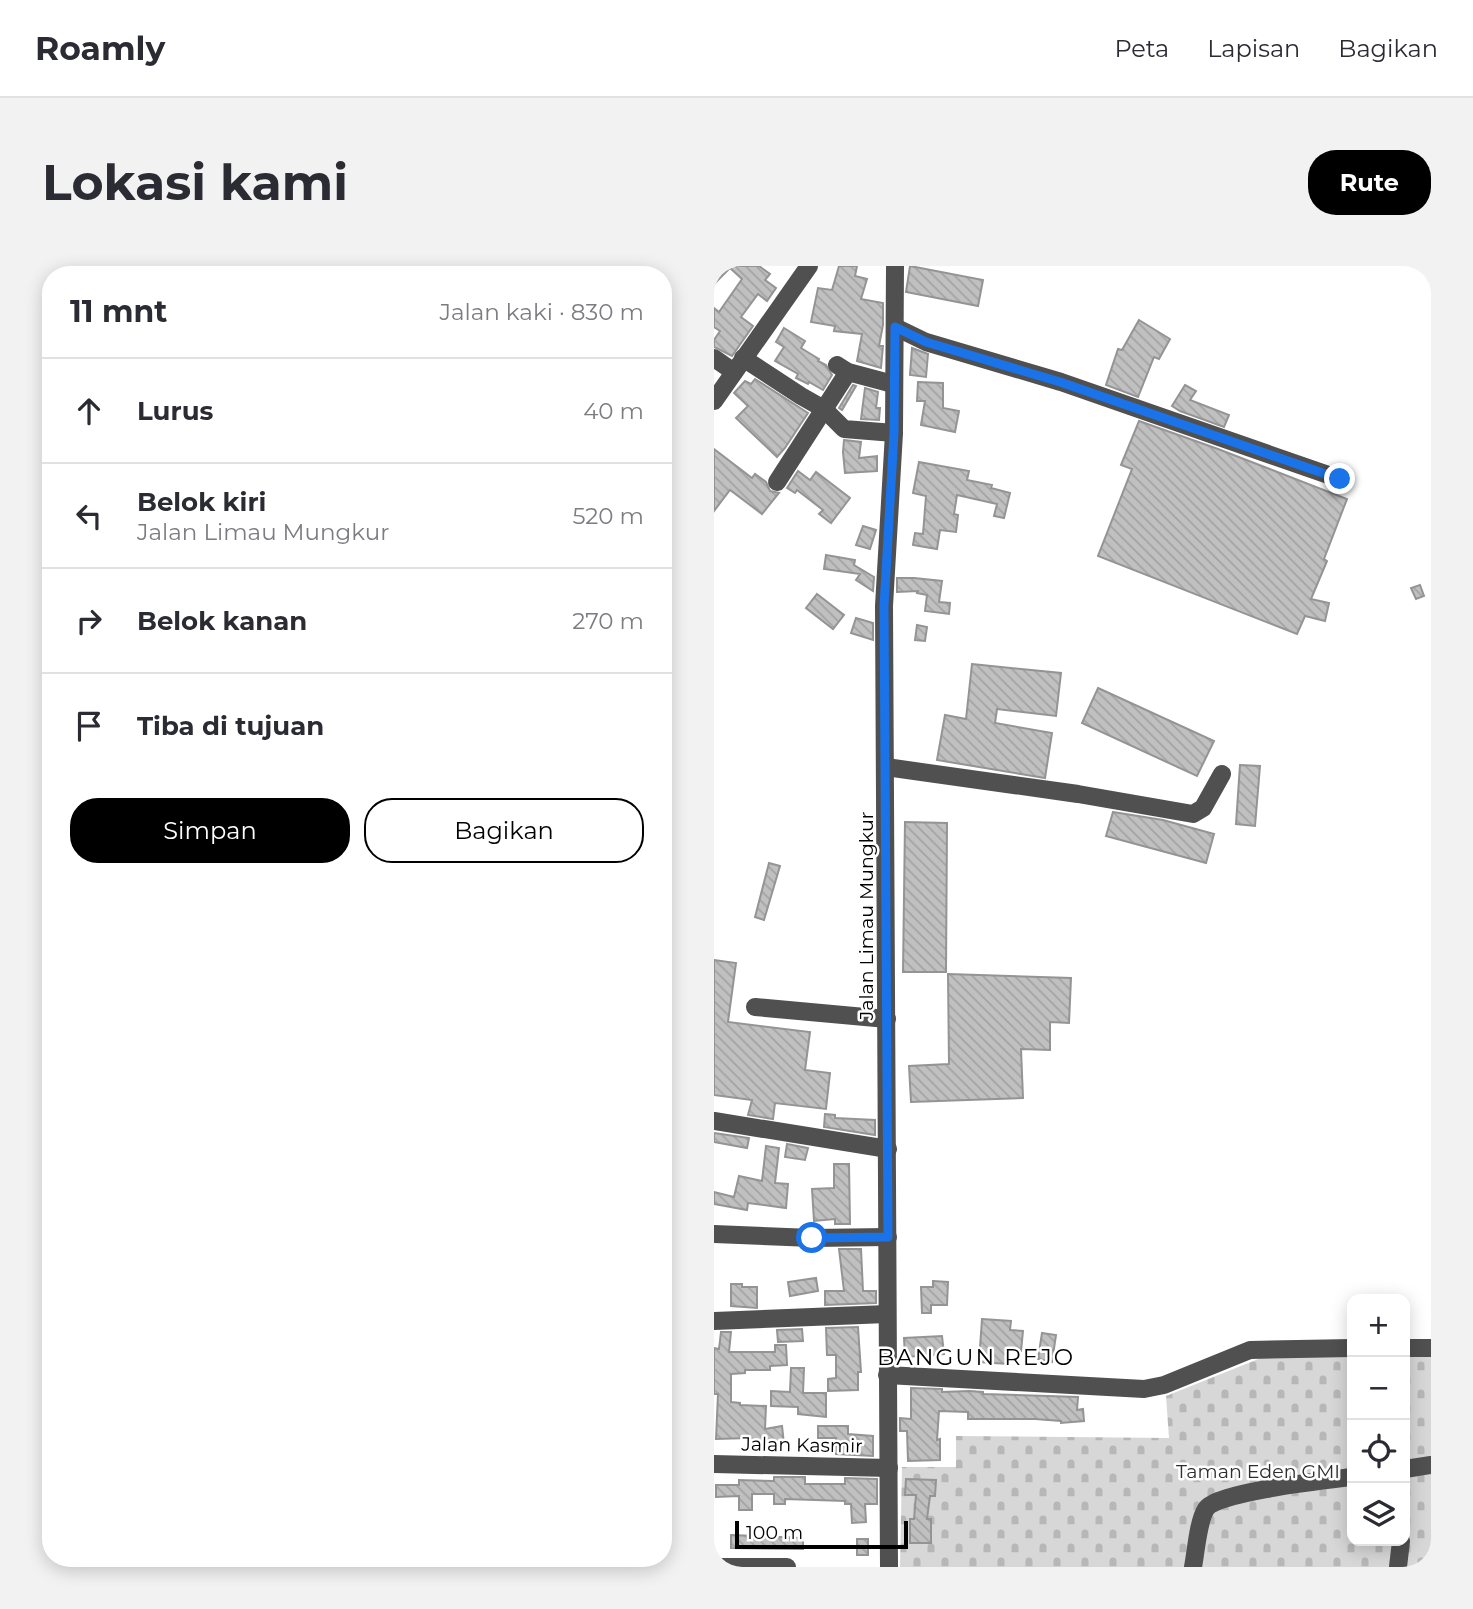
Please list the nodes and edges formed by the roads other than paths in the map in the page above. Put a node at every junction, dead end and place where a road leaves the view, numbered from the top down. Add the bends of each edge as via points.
1 (809, 266) edge
2 (895, 266) edge
3 (895, 327) junction
4 (714, 358) edge
5 (738, 365) junction
6 (893, 384) junction
7 (714, 401) edge
8 (824, 409) junction
9 (894, 433) junction
10 (1340, 479) dead end
11 (778, 482) dead end
12 (886, 767) junction
13 (1222, 774) dead end
14 (755, 1007) dead end
15 (887, 1019) junction
16 (714, 1121) edge
17 (888, 1150) junction
18 (714, 1234) edge
19 (888, 1237) junction
20 (887, 1314) junction
21 (714, 1321) edge
22 (1347, 1348) edge
23 (1410, 1348) edge
24 (1431, 1348) edge
25 (887, 1375) junction
26 (714, 1464) edge
27 (1431, 1465) edge
28 (889, 1468) junction
29 (1410, 1468) edge
30 (1347, 1477) edge
31 (1400, 1546) edge
32 (717, 1567) edge
33 (776, 1567) edge
34 (889, 1567) edge
35 (1193, 1567) edge
36 (1398, 1567) edge

1 - 5 street
2 - 3 street, Jalan Limau Mungkur
3 - 6 street, Jalan Limau Mungkur
3 - 10 street via 926,342 1060,382
4 - 5 street
5 - 7 street
5 - 8 street
6 - 8 street via 843,368
6 - 9 street, Jalan Limau Mungkur
8 - 9 street via 845,429
8 - 11 street
9 - 12 street, Jalan Limau Mungkur via 884,606
12 - 13 street via 1193,814 1203,808
12 - 15 street, Jalan Limau Mungkur
14 - 15 street
15 - 17 street, Jalan Limau Mungkur
16 - 17 street
17 - 19 street, Jalan Limau Mungkur
18 - 19 street
19 - 20 street, Jalan Limau Mungkur
20 - 21 street
20 - 25 street, Jalan Limau Mungkur
22 - 25 street via 1250,1350 1164,1385 1144,1388
23 - 24 street
25 - 28 street, Jalan Limau Mungkur
26 - 28 street, Jalan Kasmir
27 - 29 street
28 - 34 street, Jalan Limau Mungkur
30 - 35 street via 1236,1494 1212,1503 1204,1513
31 - 36 street
32 - 33 street

